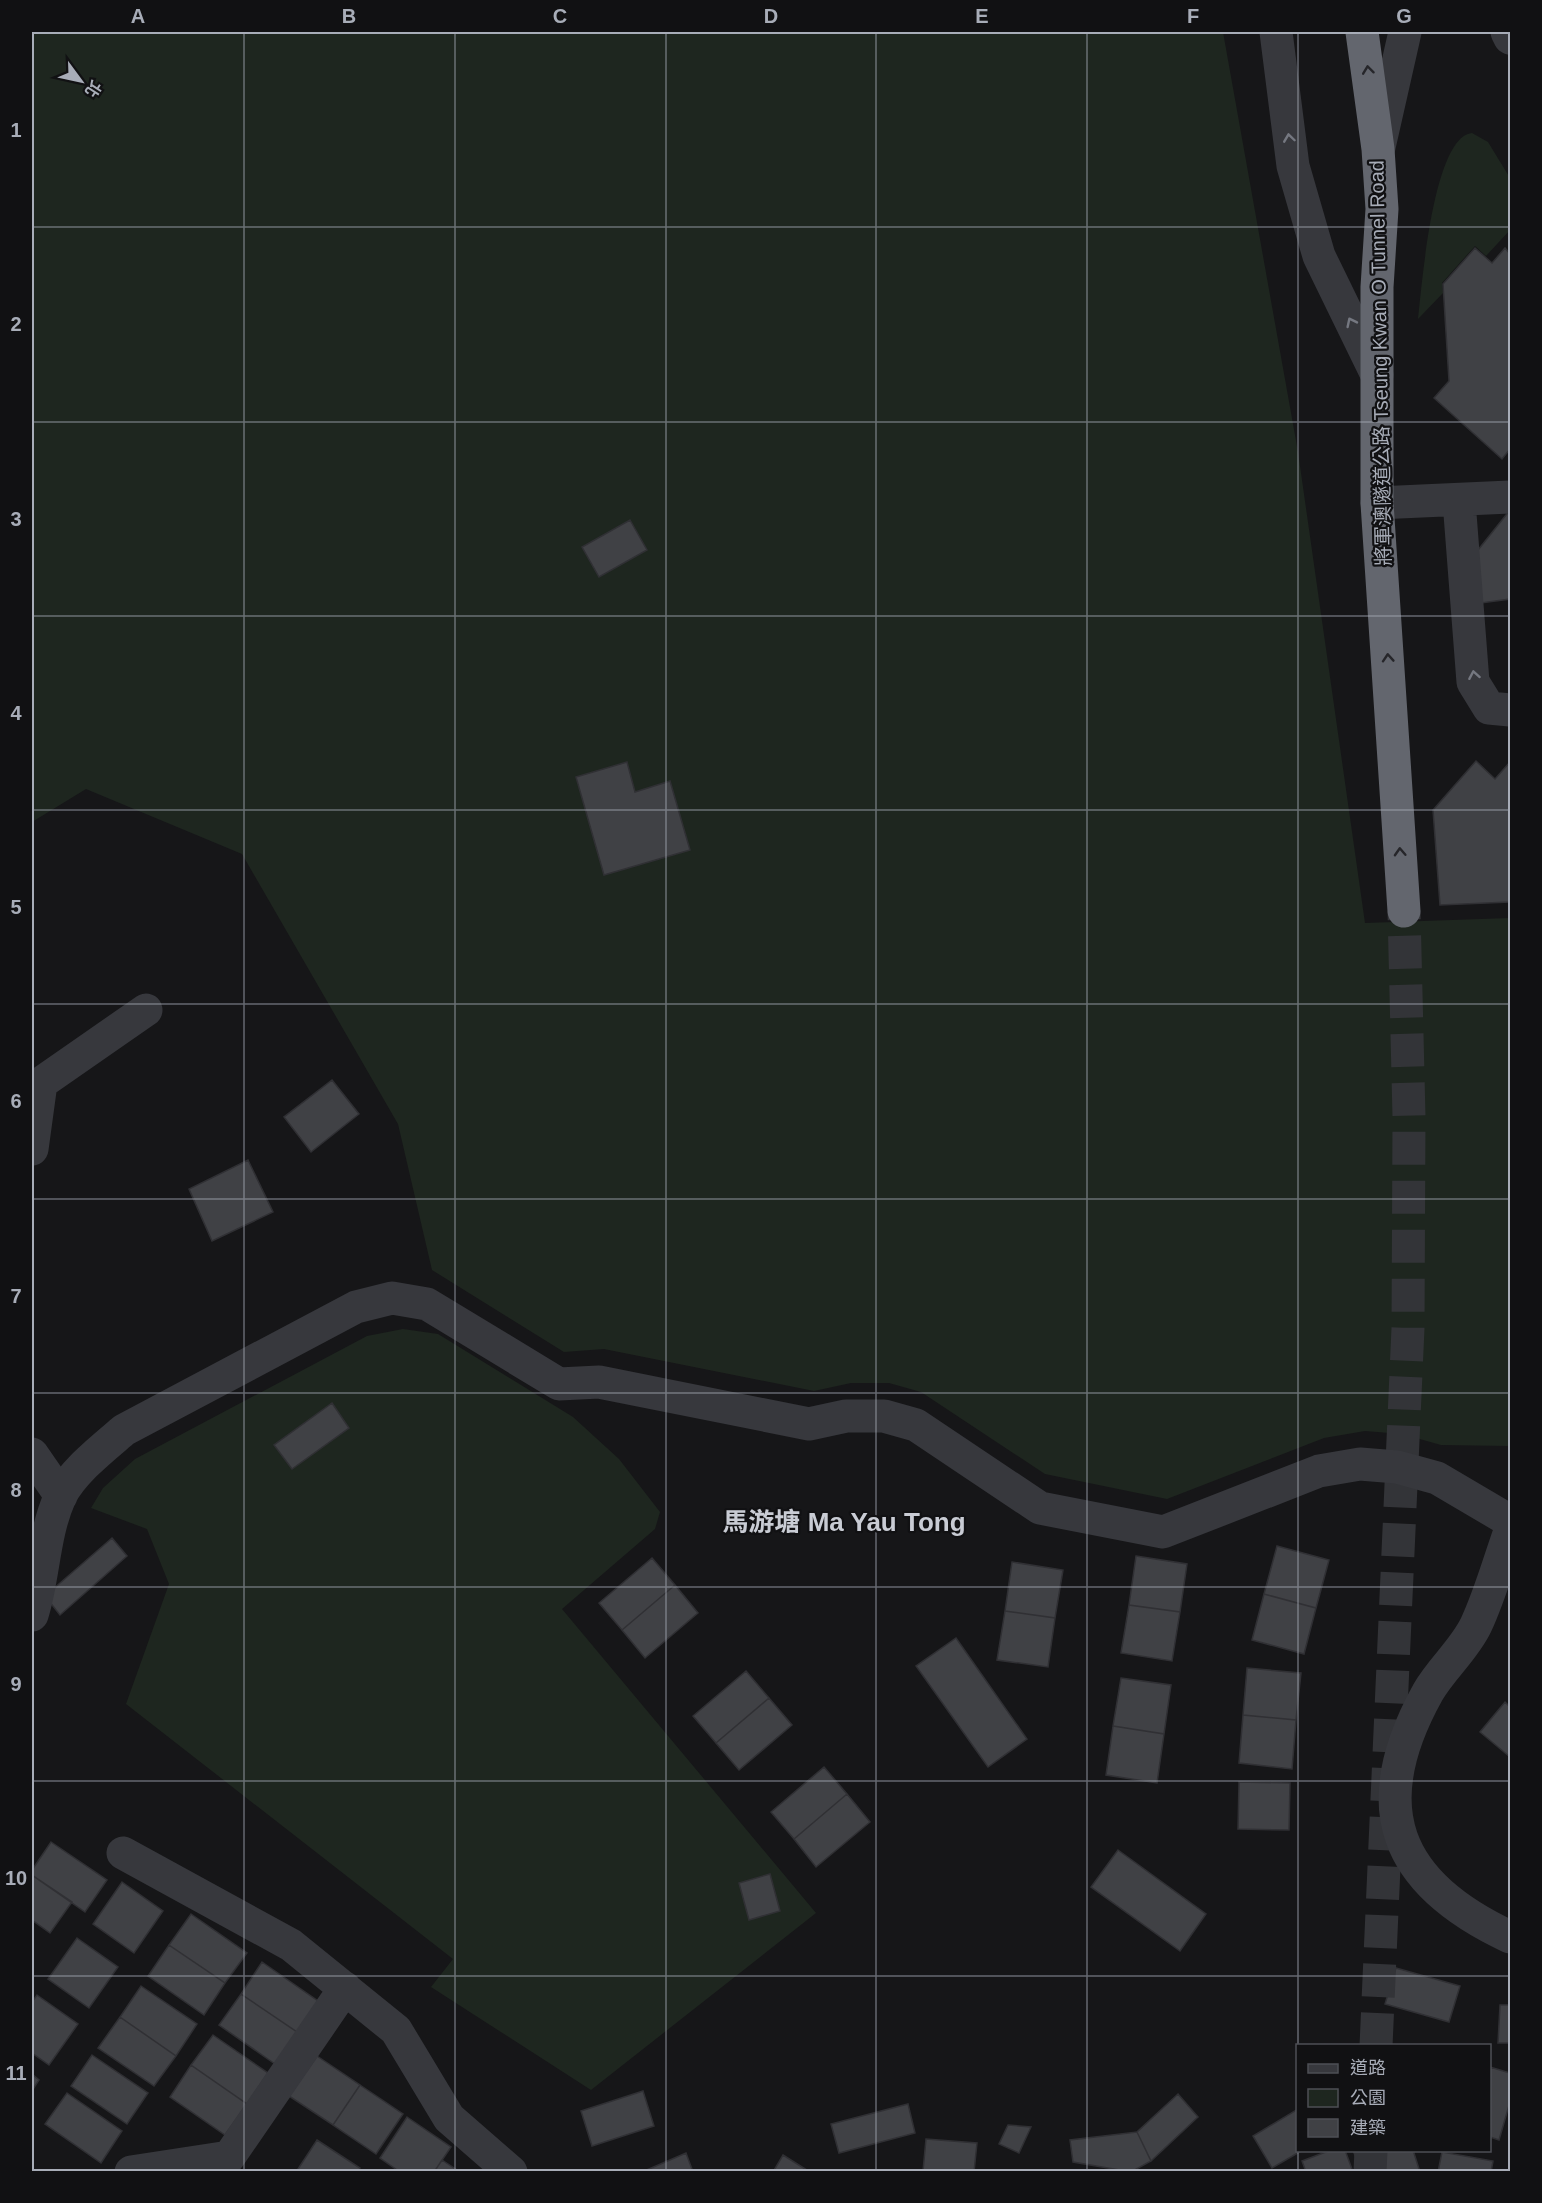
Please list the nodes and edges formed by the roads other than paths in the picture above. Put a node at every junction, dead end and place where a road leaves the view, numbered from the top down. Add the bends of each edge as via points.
1 (1276, 32) edge
2 (1362, 32) edge
3 (1405, 32) edge
4 (1507, 32) edge
5 (1510, 38) edge
6 (1378, 149) junction
7 (1377, 375) junction
8 (1510, 497) edge
9 (1460, 501) junction
10 (1377, 503) junction
11 (1510, 710) edge
12 (1404, 911) tunnel mouth
13 (146, 1010) dead end
14 (32, 1149) edge
15 (32, 1454) edge
16 (61, 1496) junction
17 (1510, 1521) edge
18 (1510, 1531) edge
19 (32, 1615) edge
20 (123, 1853) dead end
21 (1510, 1937) edge
22 (345, 1988) junction
23 (130, 2172) edge
24 (511, 2172) edge

7 -> 1 street via 1319,256 1293,166
6 -> 2 highway, 將軍澳隧道公路 Tseung Kwan O Tunnel Road
3 - 6 street
4 - 5 street
6 - 7 highway, 將軍澳隧道公路 Tseung Kwan O Tunnel Road via 1382,208
7 - 10 highway, 將軍澳隧道公路 Tseung Kwan O Tunnel Road
8 - 9 street
9 - 10 street
11 -> 9 street via 1489,708 1473,682
12 -> 10 highway, 將軍澳隧道公路 Tseung Kwan O Tunnel Road
13 - 14 street via 41,1083
15 - 16 street
16 - 17 street via 92,1457 124,1430 356,1307 392,1298 427,1304 559,1384 599,1382 809,1424 846,1416 884,1416 916,1425 1040,1508 1163,1532 1319,1471 1360,1464 1397,1467 1437,1478
16 - 19 street via 44,1549
18 - 21 street via 1475,1627 1429,1690 1411,1727 1394,1796 1398,1828 1410,1861 1460,1911
20 - 22 street via 291,1945
22 - 23 street via 229,2157
22 - 24 street via 396,2030 449,2118

